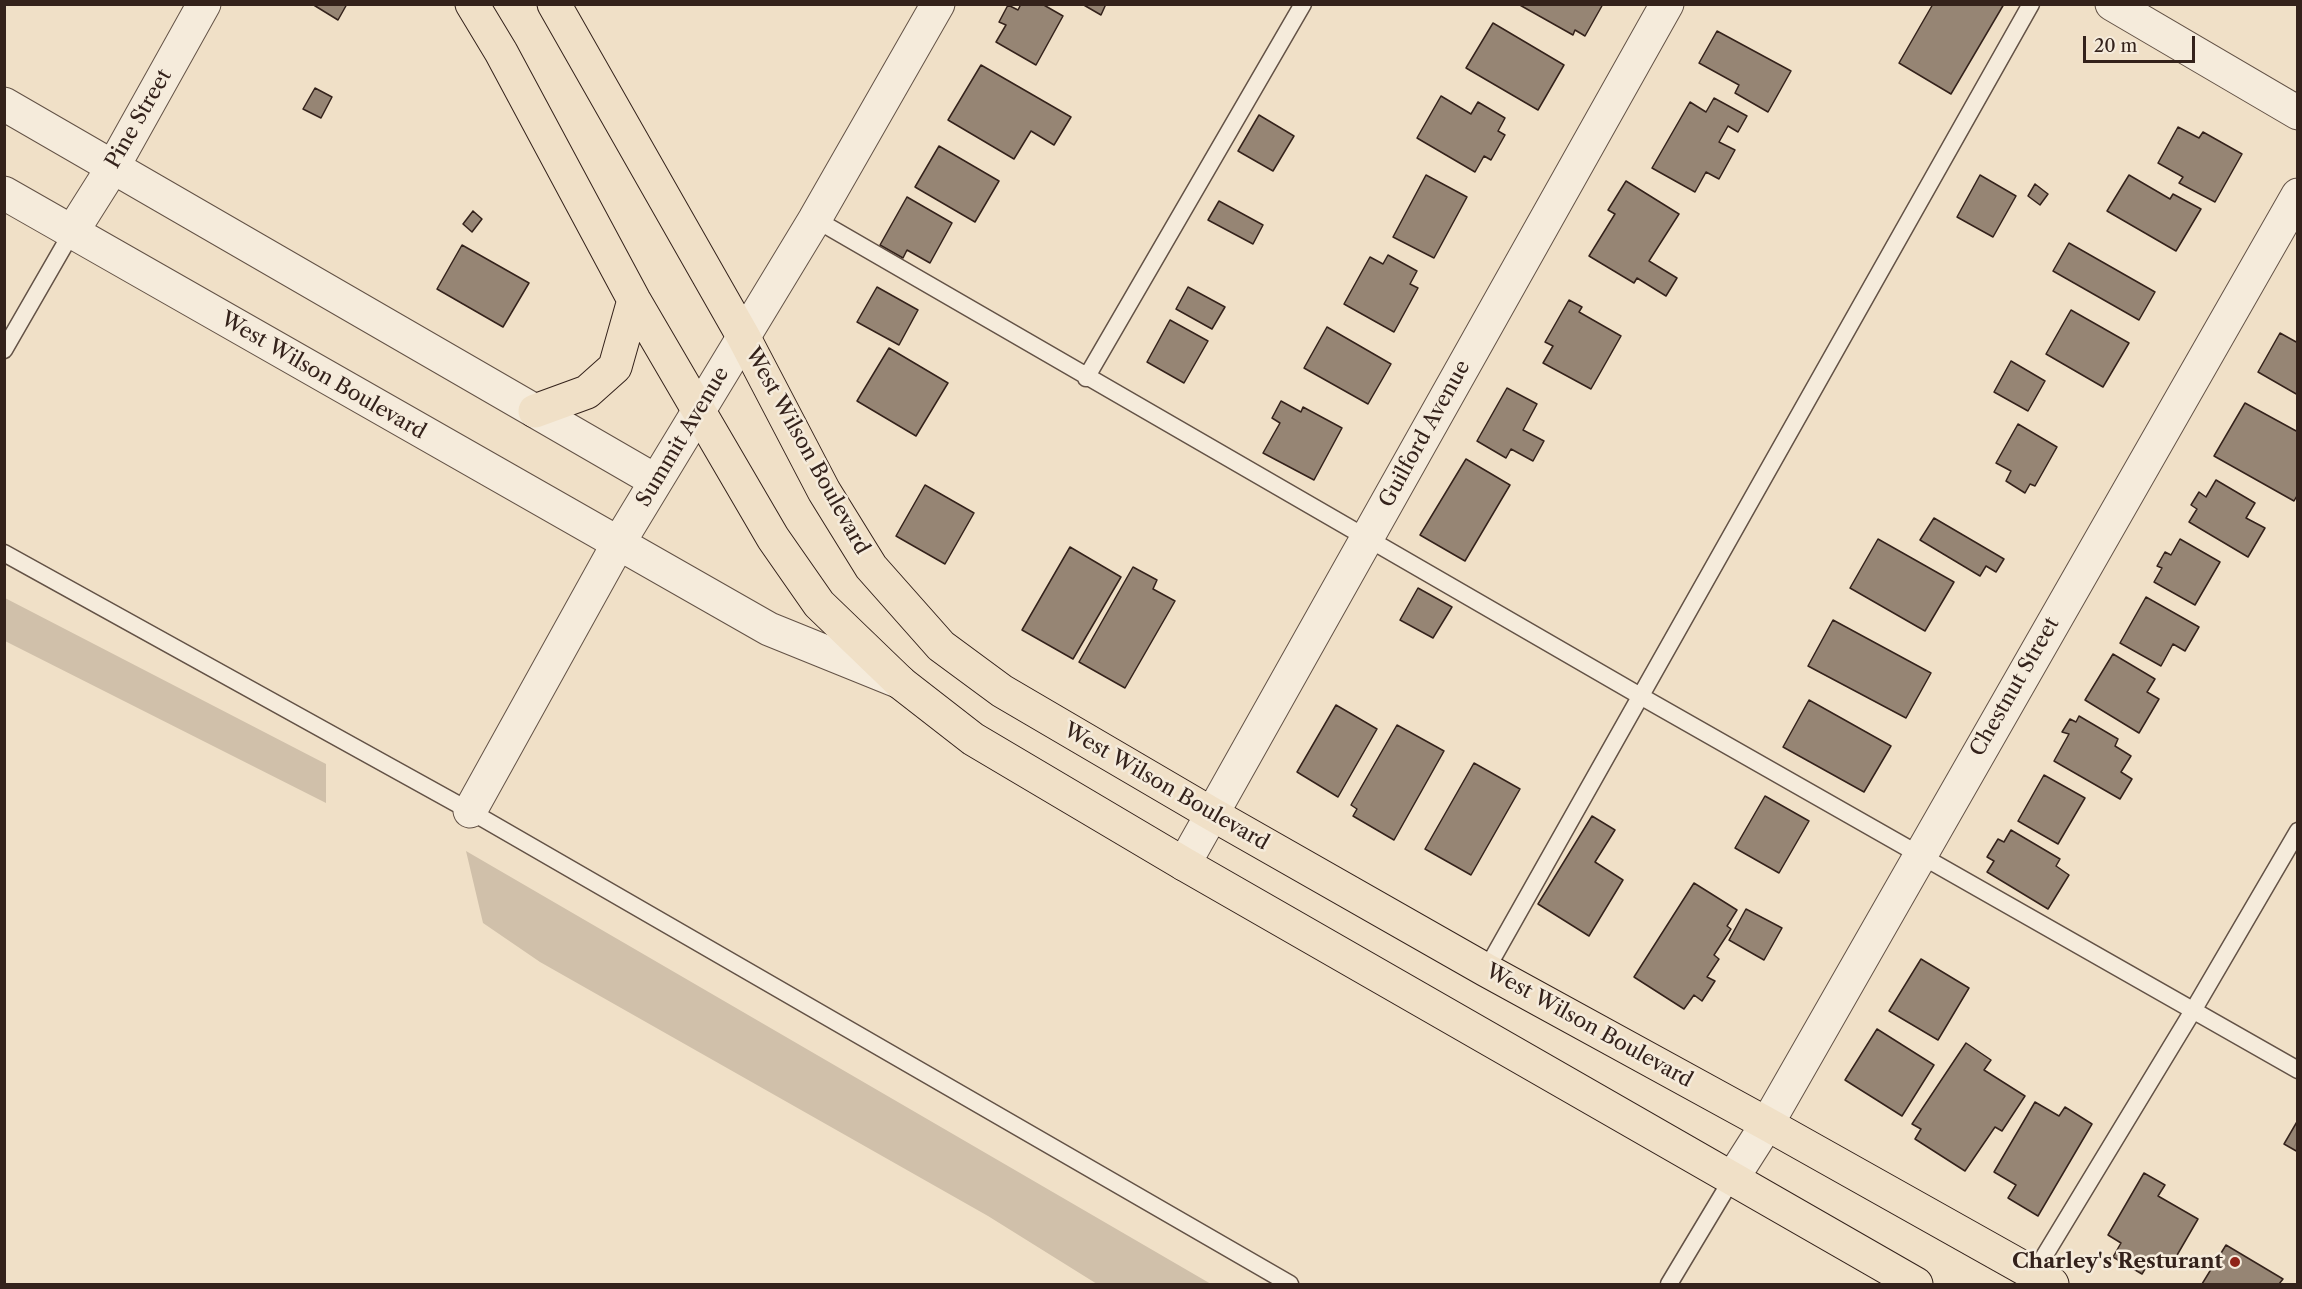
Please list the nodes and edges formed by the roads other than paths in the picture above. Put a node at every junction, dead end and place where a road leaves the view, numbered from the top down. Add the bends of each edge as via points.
1 (204, 4) edge
2 (472, 4) edge
3 (554, 4) edge
4 (938, 4) edge
5 (1303, 4) edge
6 (1667, 4) edge
7 (2031, 4) edge
8 (2112, 4) edge
9 (4, 104) edge
10 (2298, 113) edge
11 (113, 167) junction
12 (4, 193) edge
13 (2298, 195) edge
14 (814, 219) junction
15 (72, 232) junction
16 (634, 300) junction
17 (744, 336) junction
18 (4, 350) edge
19 (1086, 378) junction
20 (699, 410) junction
21 (535, 411) junction
22 (656, 481) junction
23 (1366, 538) junction
24 (618, 544) junction
25 (4, 553) edge
26 (901, 683) junction
27 (1642, 697) junction
28 (470, 811) junction
29 (1212, 814) junction
30 (2298, 831) edge
31 (1919, 856) junction
32 (1184, 864) junction
33 (1486, 970) junction
34 (2194, 1010) junction
35 (2298, 1071) edge
36 (1767, 1124) junction
37 (1732, 1179) junction
38 (2043, 1279) edge
39 (1290, 1284) edge
40 (1669, 1284) edge
41 (1916, 1284) edge

1 - 11 street, Pine Street
2 - 16 main road, West Wilson Boulevard
3 - 17 main road, West Wilson Boulevard
4 - 14 street, Summit Avenue
5 - 19 lane
6 - 23 street, Guilford Avenue
7 - 27 lane
8 - 10 street
9 - 11 street
11 - 15 street, Pine Street
11 - 21 street
12 - 15 street, West Wilson Boulevard
13 - 31 street, Chestnut Street
14 - 17 street, Summit Avenue
14 - 19 lane
15 - 18 lane
15 - 24 street, West Wilson Boulevard
16 - 20 main road, West Wilson Boulevard
16 - 21 main road via 615,367 586,392
17 - 20 street, Summit Avenue
17 - 29 main road, West Wilson Boulevard via 824,491 871,567 941,646 1002,691
19 - 23 lane
20 - 22 street, Summit Avenue
20 - 26 main road, West Wilson Boulevard via 773,538 819,604
21 - 22 street
22 - 24 street, Summit Avenue
23 - 27 lane
23 - 29 street, Guilford Avenue
24 - 26 street, West Wilson Boulevard via 769,629
24 - 28 street, Summit Avenue
25 - 28 lane
26 - 32 main road, West Wilson Boulevard via 974,739
27 - 31 lane
27 - 33 lane
28 - 39 lane
29 - 32 street, Guilford Avenue
29 - 33 main road, West Wilson Boulevard
30 - 34 lane
31 - 34 lane
31 - 36 street, Chestnut Street
32 - 37 main road, West Wilson Boulevard
33 - 36 main road, West Wilson Boulevard
34 - 35 lane
34 - 38 lane
36 - 37 street, Chestnut Street
36 - 38 main road, West Wilson Boulevard
37 - 40 lane
37 - 41 main road, West Wilson Boulevard

